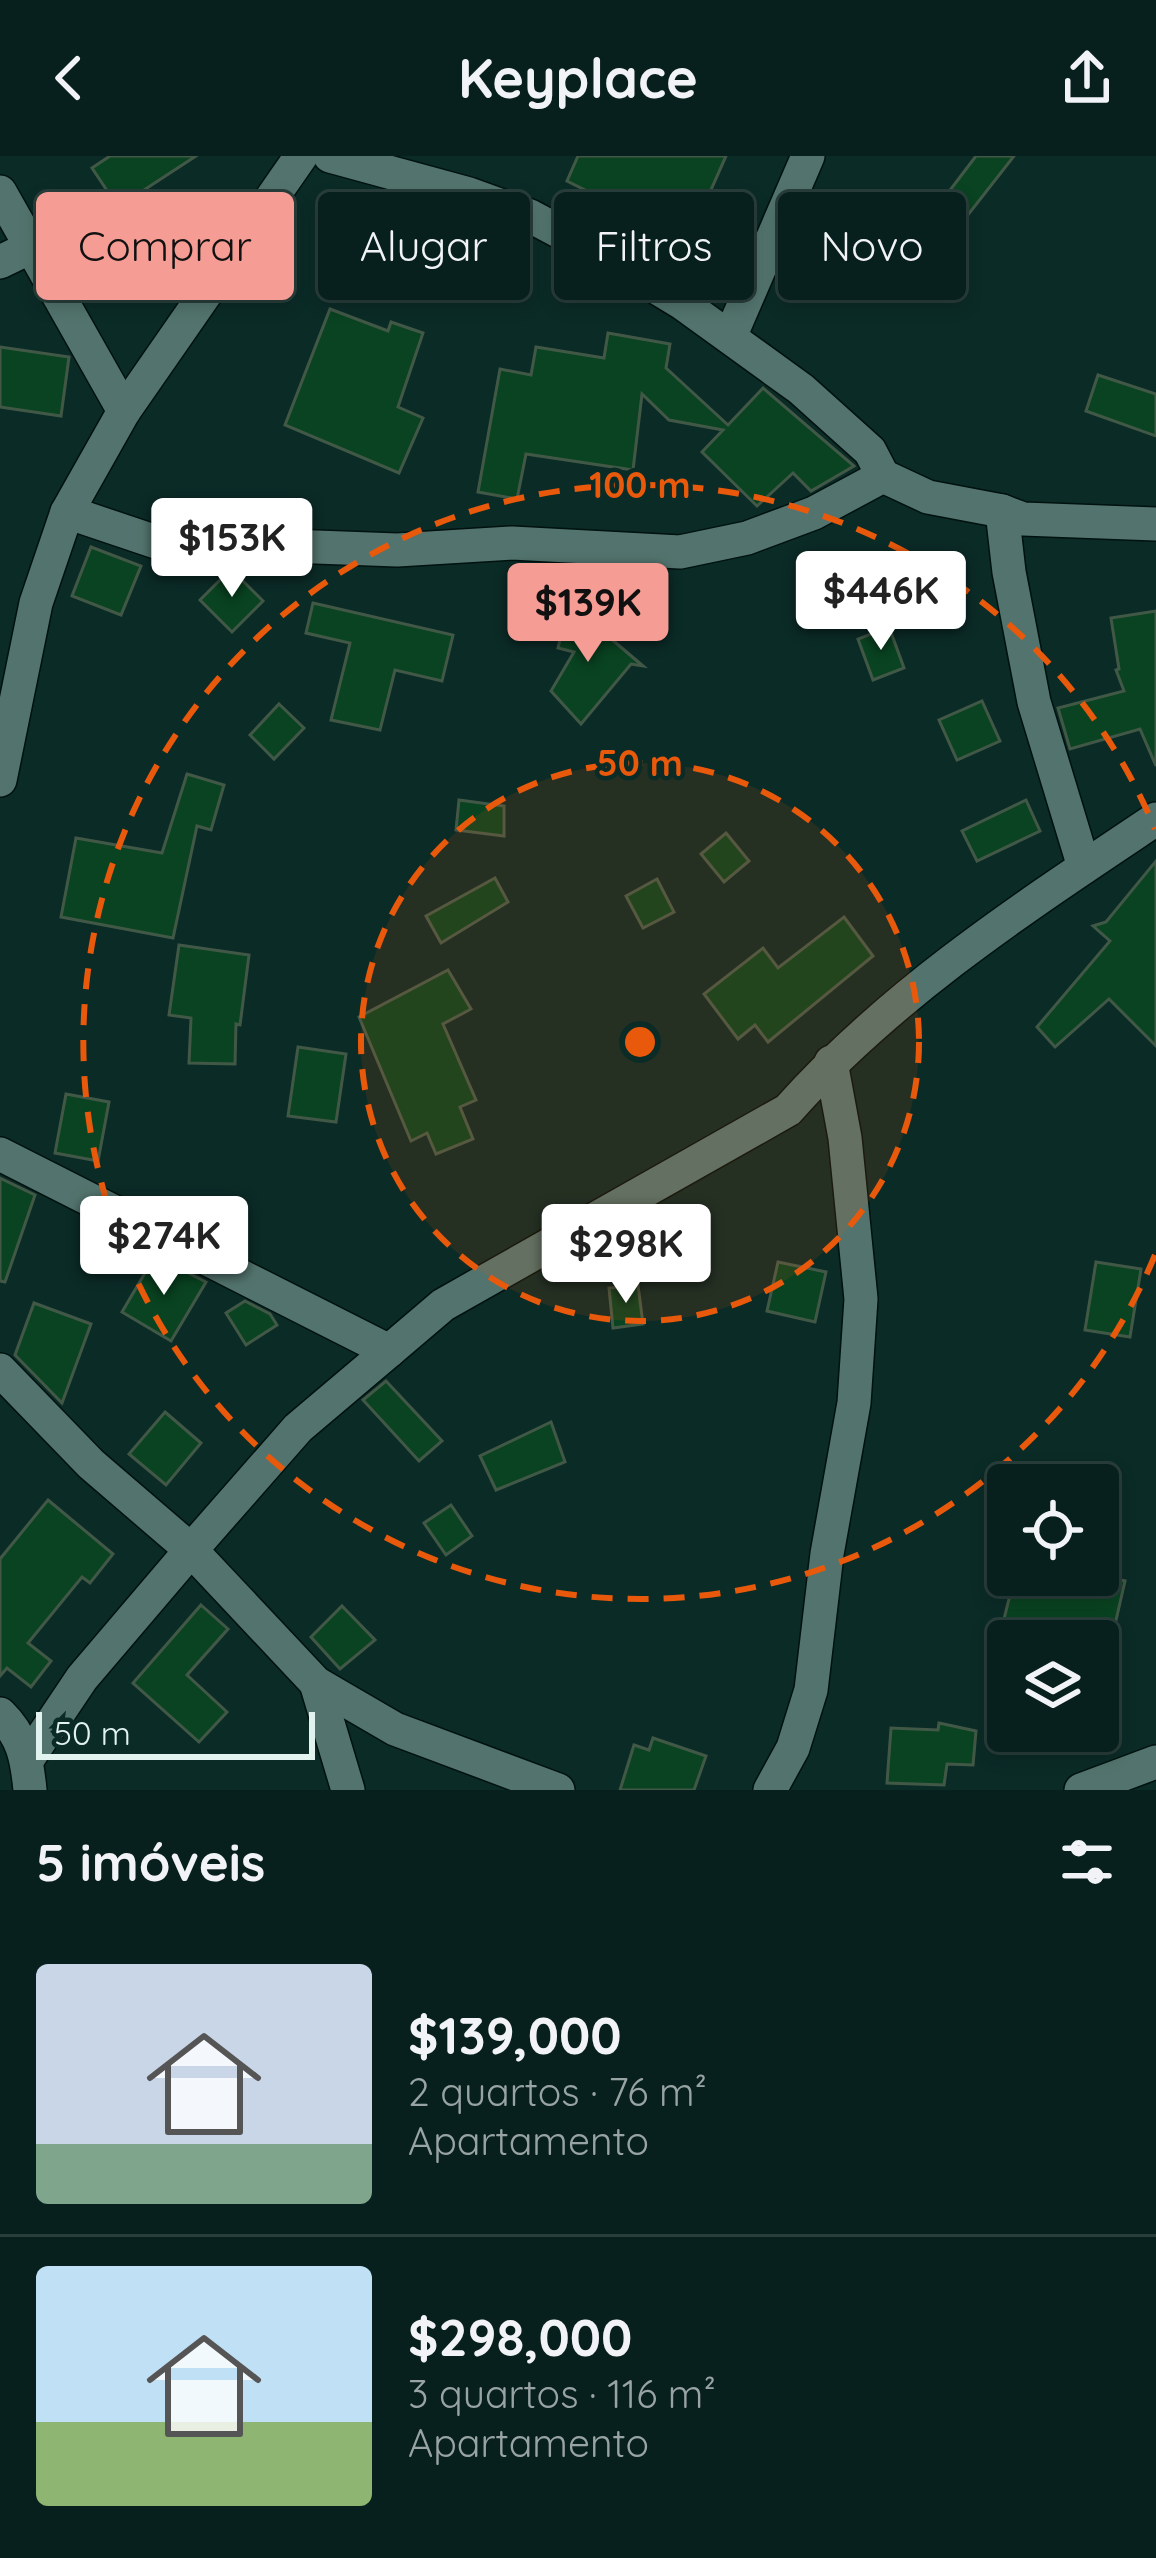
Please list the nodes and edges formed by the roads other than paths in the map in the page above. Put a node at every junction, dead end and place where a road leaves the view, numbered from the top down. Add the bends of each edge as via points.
1 (301, 156) edge
2 (330, 156) edge
3 (808, 156) edge
4 (0, 192) edge
5 (31, 247) junction
6 (0, 262) edge
7 (730, 337) junction
8 (124, 411) junction
9 (883, 476) junction
10 (1002, 511) junction
11 (67, 512) junction
12 (1156, 524) edge
13 (0, 780) edge
14 (1156, 819) edge
15 (1084, 867) junction
16 (831, 1062) junction
17 (0, 1154) edge
18 (389, 1351) junction
19 (0, 1370) edge
20 (191, 1550) junction
21 (316, 1683) junction
22 (0, 1714) edge
23 (1156, 1762) edge
24 (29, 1775) edge
25 (348, 1790) edge
26 (558, 1790) edge
27 (770, 1790) edge
28 (1082, 1790) edge

1 - 8 street
2 - 7 street via 530,215
3 - 7 street
4 - 5 street
5 - 6 street
5 - 8 street
7 - 9 street via 870,451
8 - 11 street
9 - 10 street via 928,497
9 - 11 street via 814,513 680,552 512,543 174,548
10 - 12 street via 1023,519
10 - 15 street via 1034,702
11 - 13 street via 37,603
14 - 15 street
15 - 16 street via 889,1008
16 - 18 street via 788,1110 443,1305
16 - 27 street via 861,1299 854,1403 811,1690
17 - 18 street
18 - 20 street via 298,1429
19 - 20 street
20 - 21 street
20 - 24 street via 82,1678
21 - 25 street
21 - 26 street via 395,1729
22 - 24 street via 16,1730
23 - 28 street

